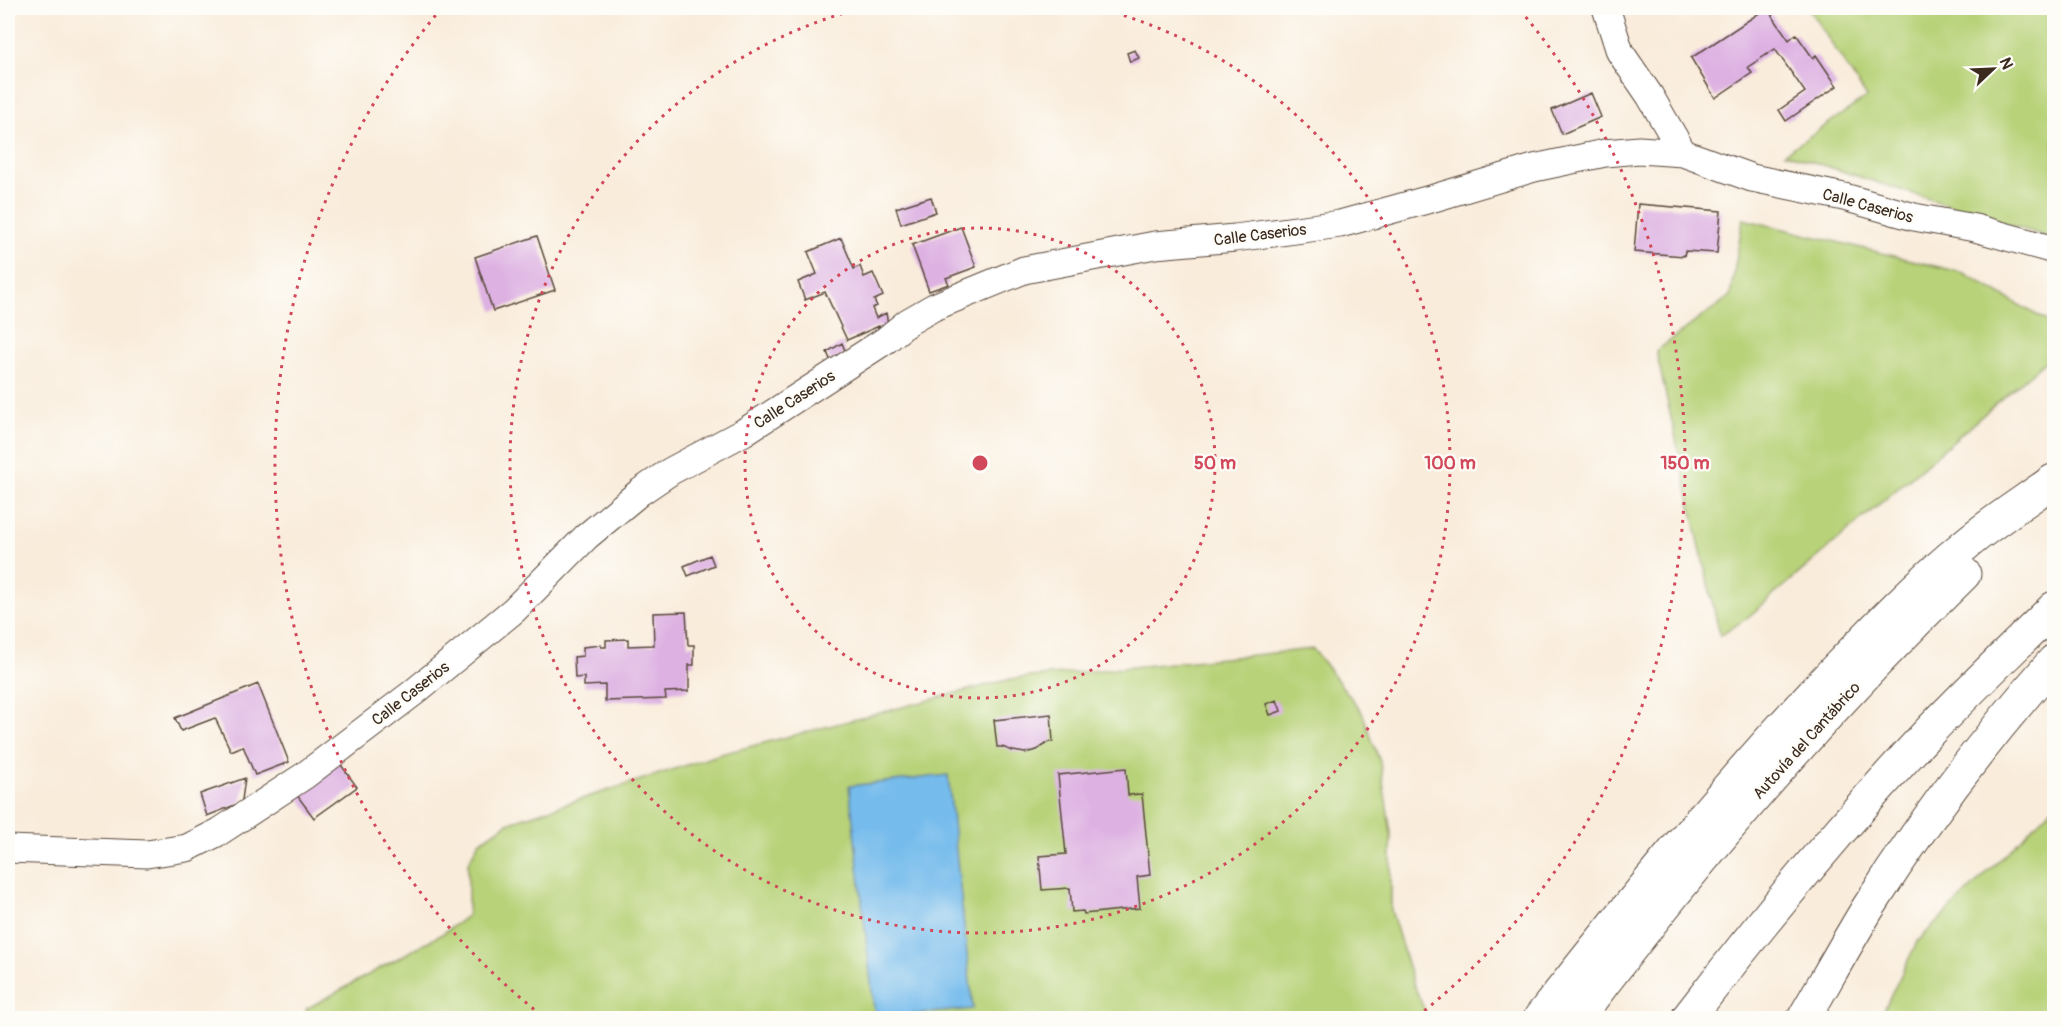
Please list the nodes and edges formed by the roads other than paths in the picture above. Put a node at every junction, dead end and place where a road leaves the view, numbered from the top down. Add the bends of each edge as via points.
1 (1606, 8) edge
2 (1683, 153) junction
3 (2055, 250) edge
4 (2054, 480) edge
5 (2055, 608) edge
6 (2055, 661) edge
7 (8, 849) edge
8 (1540, 1018) edge
9 (1577, 1018) edge
10 (1688, 1018) edge
11 (1804, 1018) edge

1 - 2 street via 1620,52
2 - 3 street, Calle Caserios via 1752,178
2 - 7 street, Calle Caserios via 1605,153 1494,179 1340,224 1155,245 1024,270 980,287 908,322 744,432 640,492 586,537 514,610 413,693 304,776 219,832 187,848 147,854
4 - 8 highway via 1965,544 1845,659 1742,771
4 - 9 highway, Autovía del Cantábrico via 1837,703 1631,947
5 - 10 highway via 1869,798
6 - 11 highway via 1988,740 1917,837 1868,908

